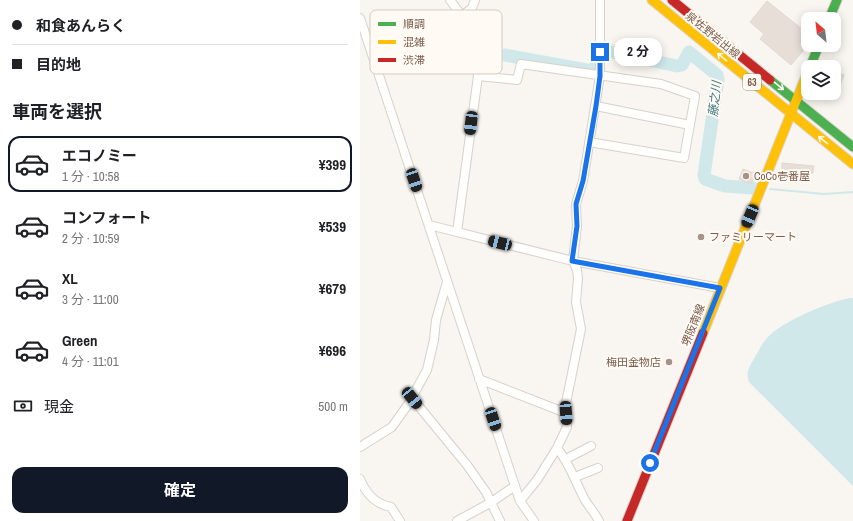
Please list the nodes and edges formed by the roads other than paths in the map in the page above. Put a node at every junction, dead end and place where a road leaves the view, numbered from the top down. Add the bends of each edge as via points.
1 (450, 0) edge
2 (475, 0) edge
3 (600, 0) edge
4 (652, 0) edge
5 (672, 0) edge
6 (837, 0) edge
7 (458, 10) edge
8 (470, 10) edge
9 (832, 12) edge
10 (360, 18) edge
11 (370, 48) edge
12 (379, 74) edge
13 (478, 76) joint
14 (600, 76) junction
15 (801, 88) edge
16 (796, 100) junction
17 (596, 106) junction
18 (792, 114) junction
19 (690, 124) junction
20 (589, 142) junction
21 (853, 146) edge
22 (853, 164) edge
23 (429, 224) junction
24 (457, 232) junction
25 (572, 261) junction
26 (447, 282) junction
27 (720, 288) junction
28 (479, 379) junction
29 (412, 398) junction
30 (566, 413) junction
31 (591, 446) dead end
32 (360, 447) edge
33 (557, 448) junction
34 (566, 458) junction
35 (598, 468) dead end
36 (575, 477) junction
37 (360, 479) edge
38 (515, 486) junction
39 (520, 501) junction
40 (490, 503) junction
41 (400, 521) edge
42 (458, 521) edge
43 (500, 521) edge
44 (534, 521) edge
45 (599, 521) edge
46 (627, 521) edge

1 - 7 street
2 - 8 street
3 - 14 street
18 -> 4 main road, 泉佐野岩出線 / 63
5 -> 16 main road, 泉佐野岩出線 / 63
6 - 9 main road
10 - 11 street
12 - 23 street
13 - 14 street via 517,80 520,64
13 - 24 street
14 - 17 street
14 - 19 street via 661,84 695,96
15 - 16 main road, 堺阪南線
16 - 18 main road, 堺阪南線
16 - 21 main road, 泉佐野岩出線 / 63
17 - 19 street
17 - 20 street
22 -> 18 main road, 泉佐野岩出線 / 63
18 - 27 main road, 堺阪南線
19 - 20 street via 684,158
20 - 25 street via 583,181 576,204 577,226
23 - 24 street
23 - 26 street
24 - 25 street
25 - 27 street
25 - 30 street via 577,270 576,302 581,329
26 - 28 street
26 - 29 street via 436,320 427,370
27 - 46 main road, 堺阪南線
28 - 30 street
28 - 38 street
29 - 32 street via 392,427
29 - 40 street via 467,465 486,492
30 - 33 street via 566,427
31 - 34 street
33 - 34 street
33 - 39 street
34 - 36 street
35 - 36 street
36 - 45 street via 586,502 595,511
37 - 41 street via 373,500 391,507
38 - 39 street
38 - 40 street
39 - 44 street
40 - 42 street
40 - 43 street

